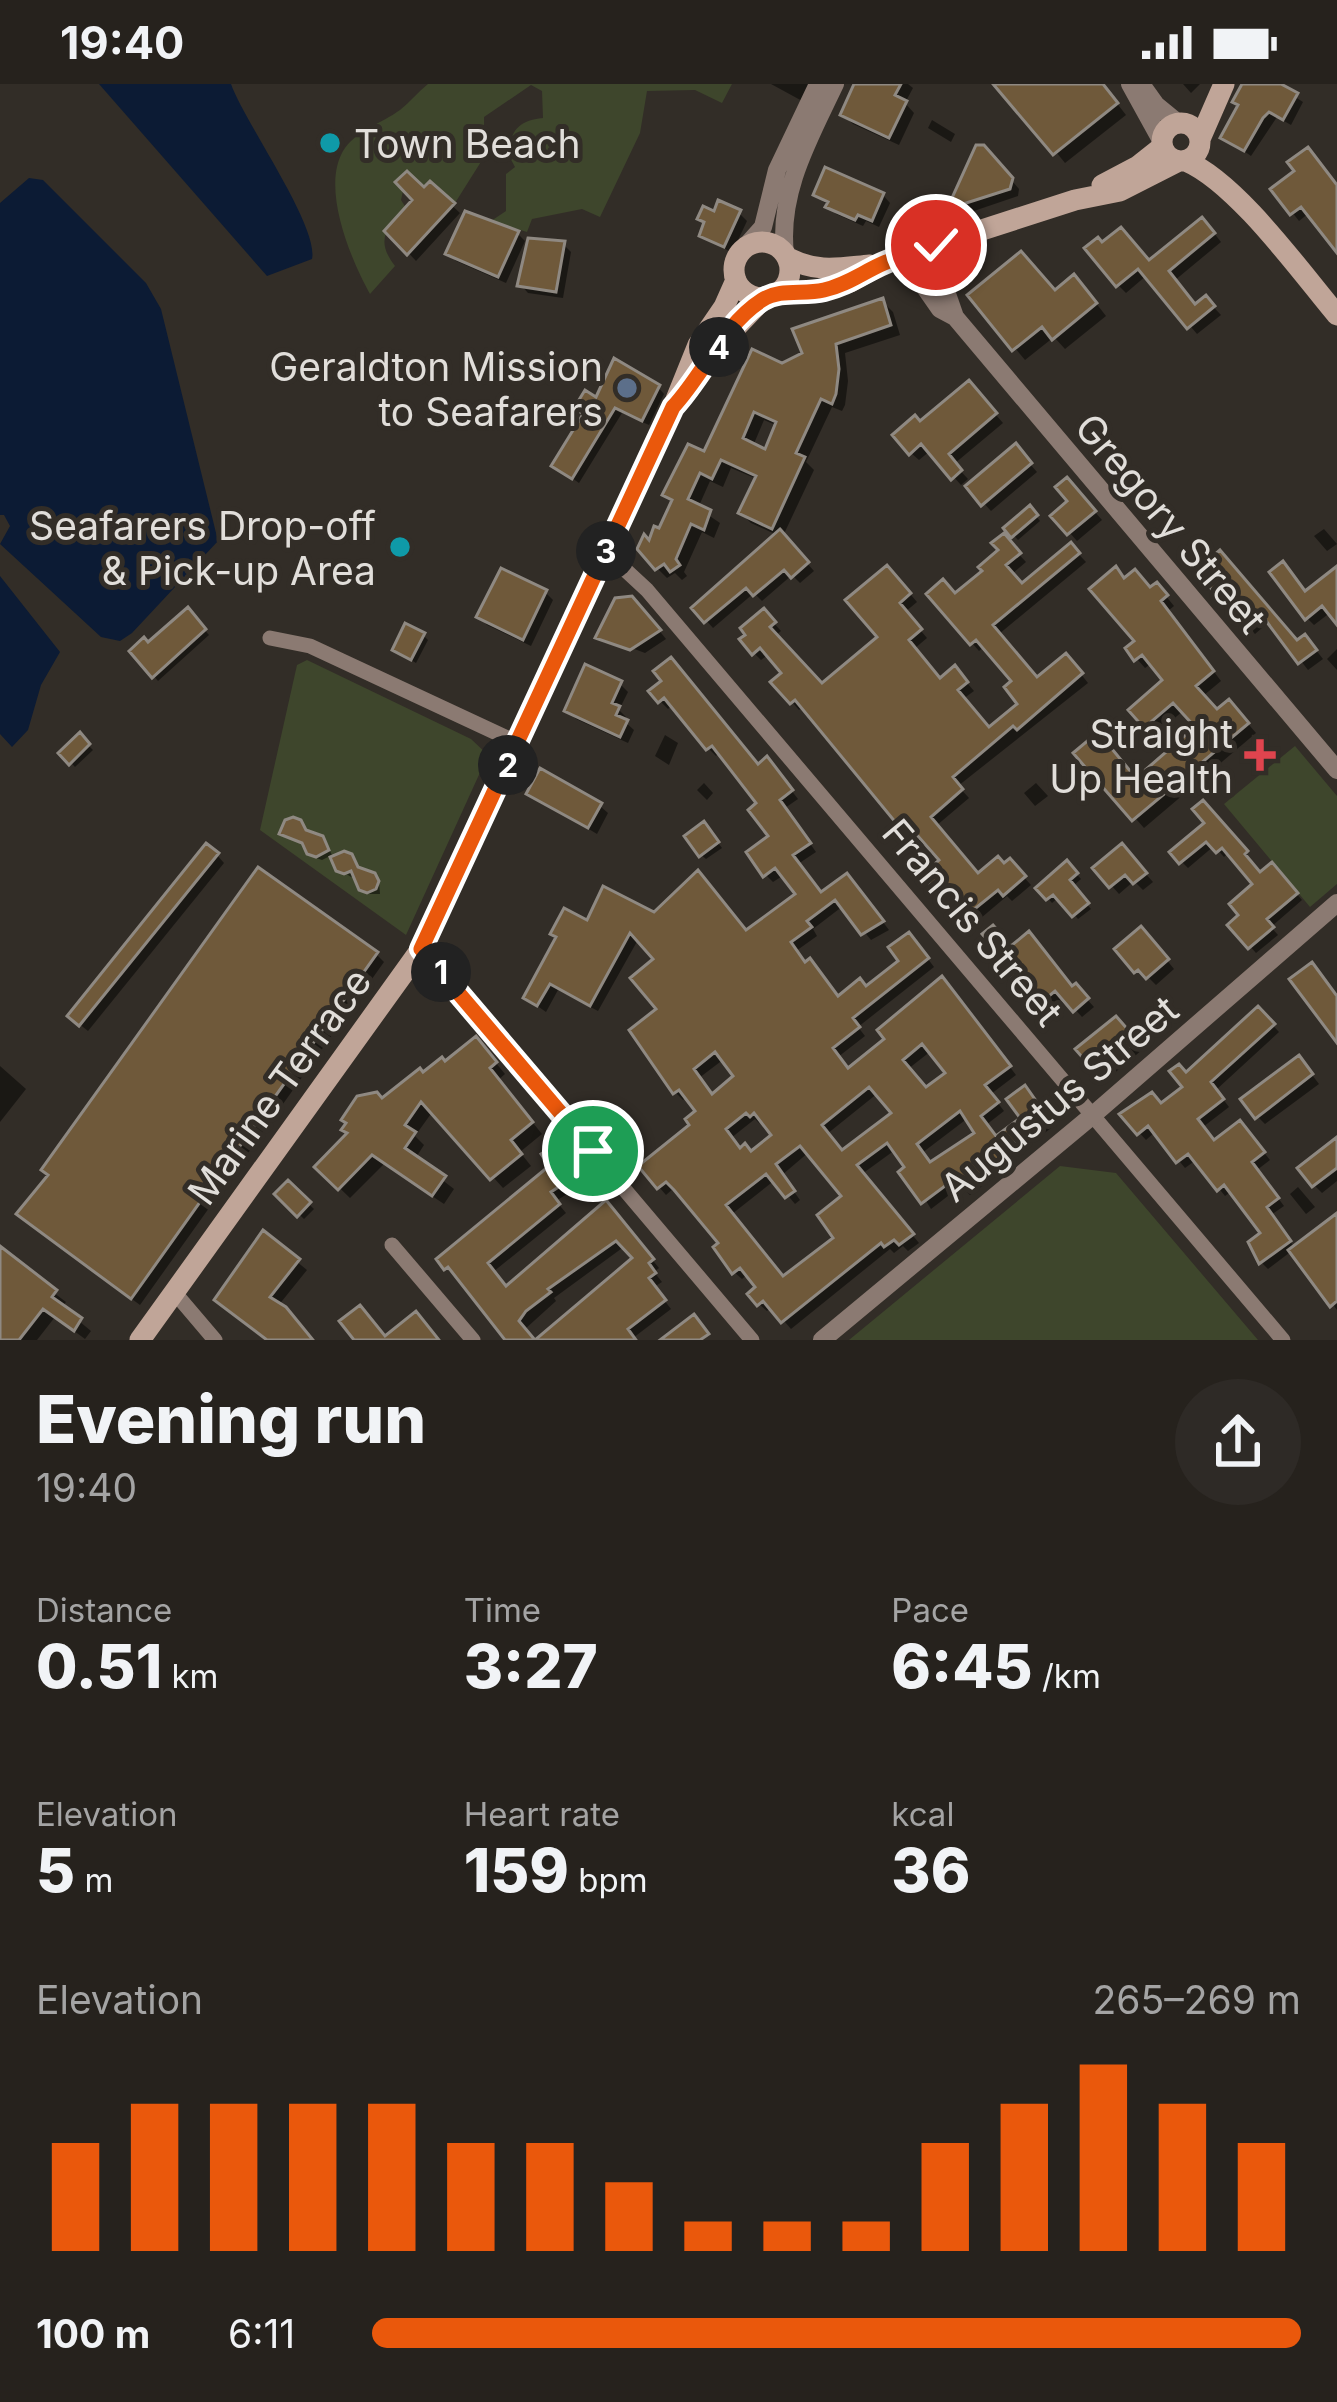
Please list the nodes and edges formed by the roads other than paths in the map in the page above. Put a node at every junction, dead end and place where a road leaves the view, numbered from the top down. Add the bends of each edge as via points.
1 (818, 84) edge
2 (835, 84) edge
3 (1130, 84) edge
4 (1141, 84) edge
5 (1214, 84) edge
6 (1224, 84) edge
7 (1182, 142) junction
8 (936, 245) junction
9 (746, 246) junction
10 (787, 256) junction
11 (893, 260) junction
12 (736, 280) junction
13 (772, 295) junction
14 (1337, 315) edge
15 (956, 317) junction
16 (673, 407) junction
17 (606, 551) junction
18 (270, 638) dead end
19 (518, 742) junction
20 (1337, 770) edge
21 (1337, 903) edge
22 (421, 949) junction
23 (1093, 1114) junction
24 (392, 1245) dead end
25 (175, 1293) junction
26 (140, 1340) edge
27 (215, 1340) edge
28 (473, 1340) edge
29 (752, 1340) edge
30 (822, 1340) edge
31 (1283, 1340) edge

1 - 9 street via 778,170 763,227
2 - 10 street via 793,178 782,224
3 - 7 street
4 - 7 street
5 - 7 main road
6 - 7 main road
7 - 8 main road via 1075,200
7 - 14 main road via 1233,183
8 - 11 main road
8 - 15 street, Gregory Street
9 - 10 main road via 764,242
9 - 12 main road via 735,262
10 - 11 main road via 826,271
10 - 13 main road via 790,273
11 - 13 main road via 850,282
11 - 15 street, Gregory Street
12 - 13 main road via 747,294
12 - 16 main road, Marine Terrace
13 - 16 main road, Marine Terrace via 722,341
15 - 20 street, Gregory Street
16 - 17 main road, Marine Terrace
17 - 19 main road, Marine Terrace
17 - 23 street, Francis Street
18 - 19 street via 310,646
19 - 22 main road, Marine Terrace
21 - 23 street, Augustus Street
22 - 25 main road, Marine Terrace
22 - 29 street
23 - 30 street, Augustus Street
23 - 31 street, Francis Street
24 - 28 street
25 - 26 main road, Marine Terrace
25 - 27 street

